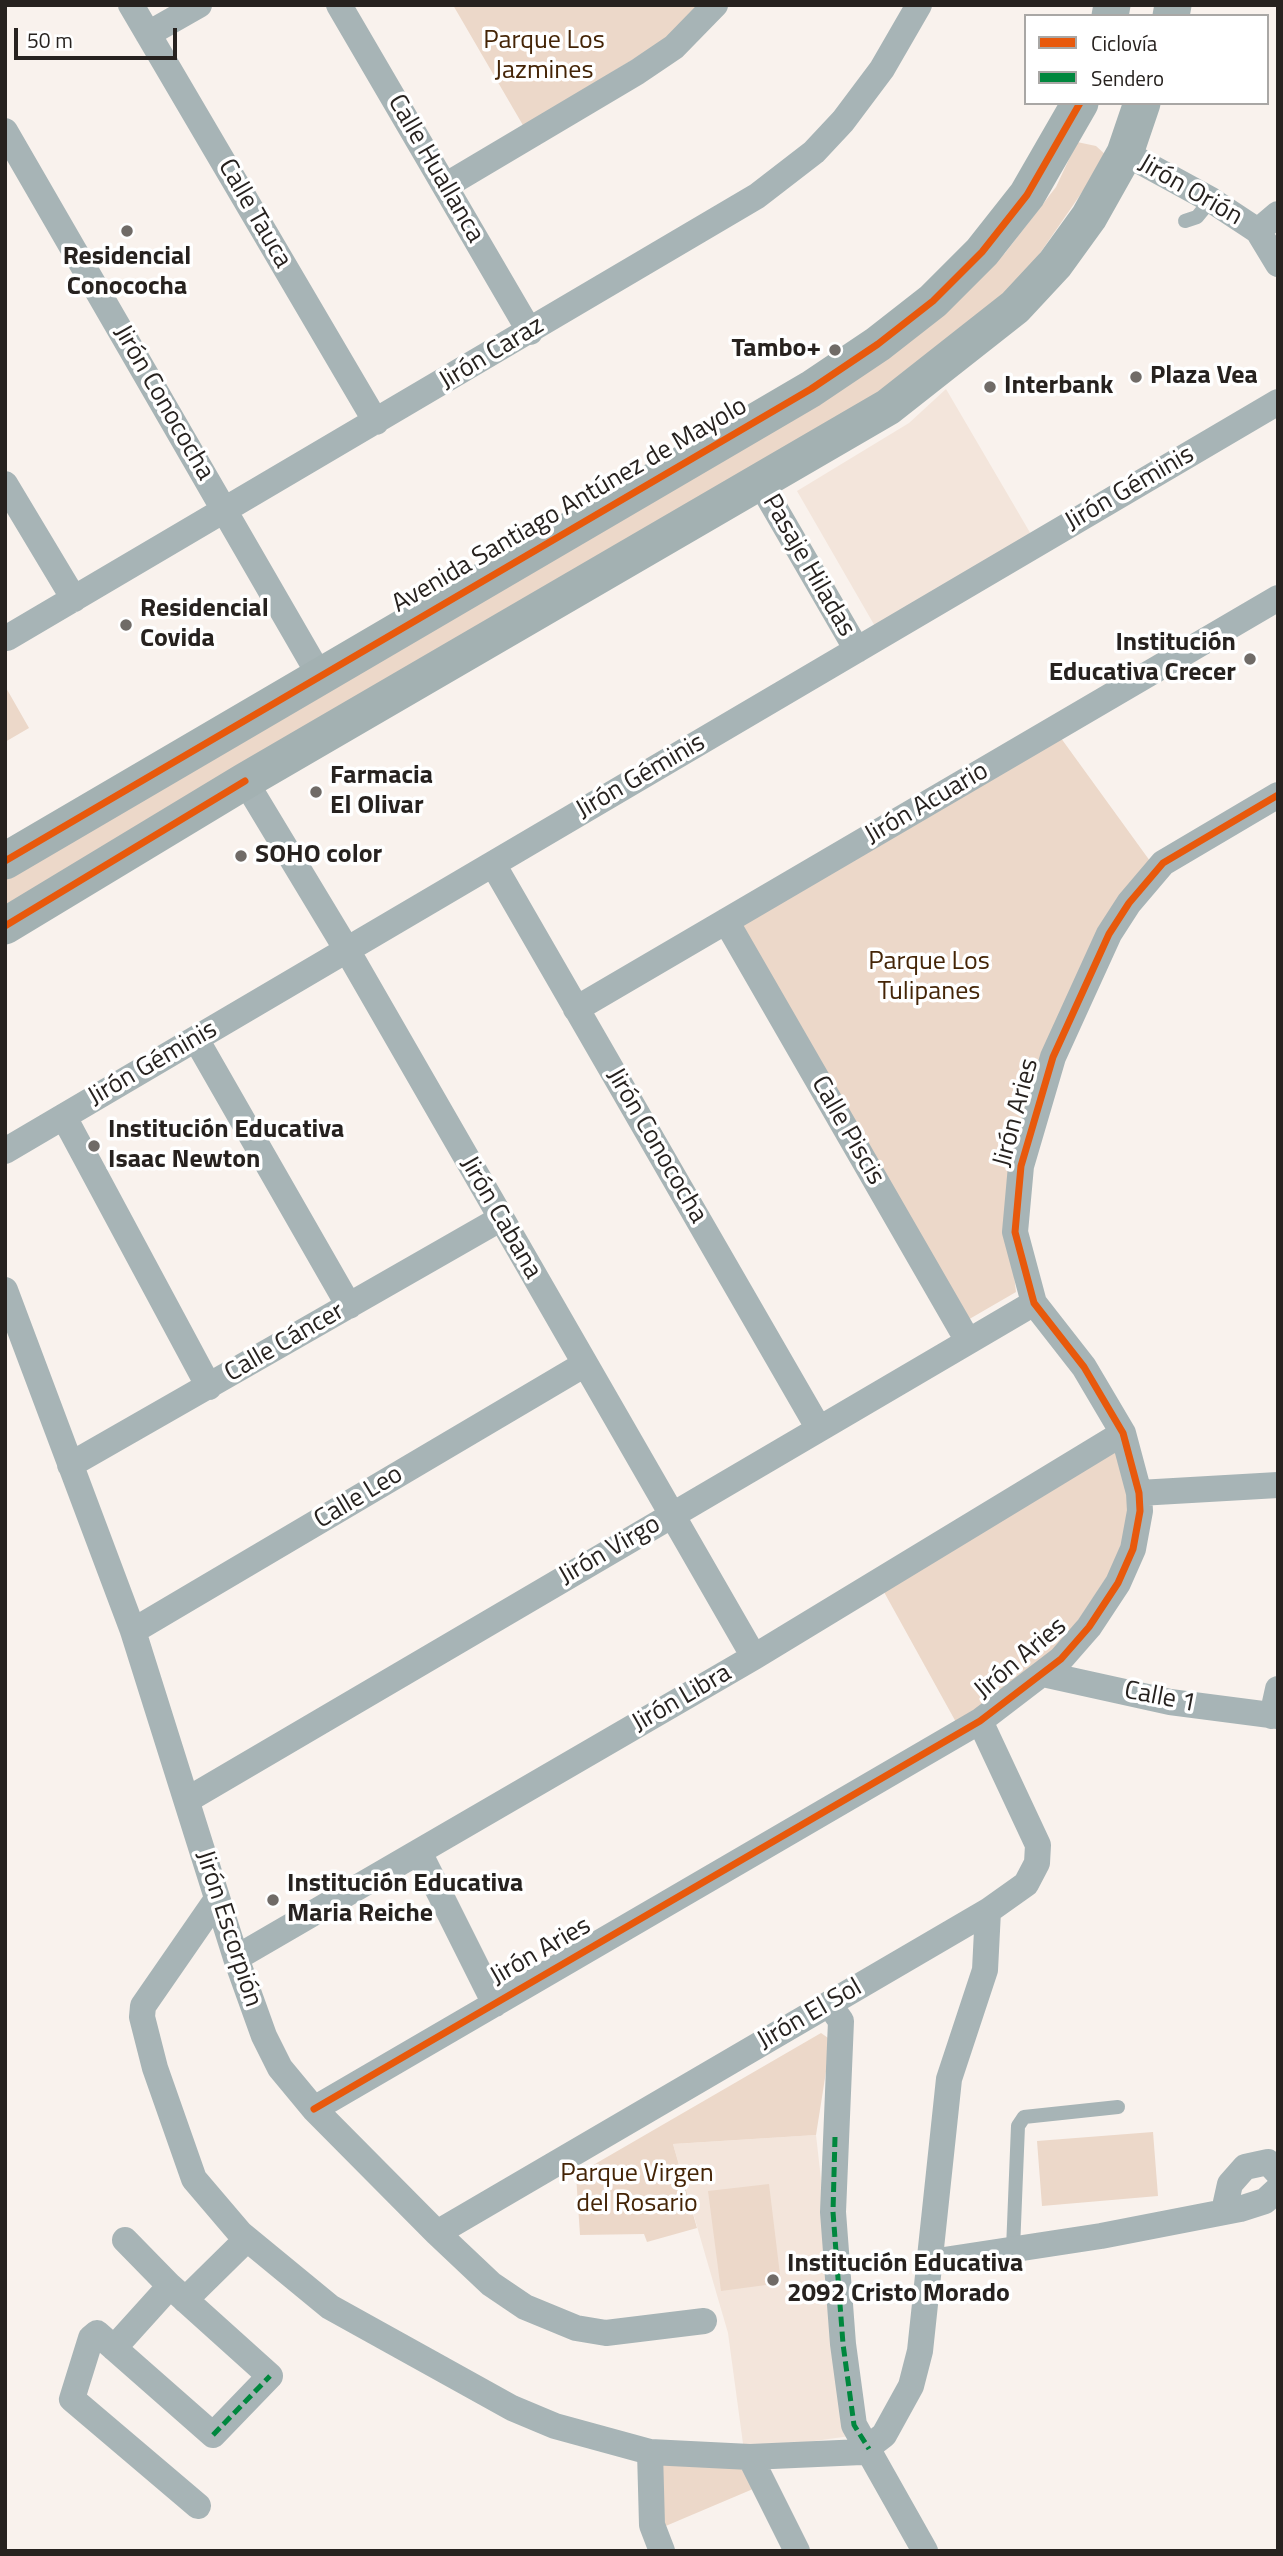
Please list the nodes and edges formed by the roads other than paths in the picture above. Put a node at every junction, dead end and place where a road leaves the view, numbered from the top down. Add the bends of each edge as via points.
1 (131, 5) edge
2 (199, 5) edge
3 (339, 5) edge
4 (715, 5) edge
5 (919, 5) edge
6 (148, 34) junction
7 (1079, 105) edge
8 (1141, 105) edge
9 (5, 131) edge
10 (1125, 153) junction
11 (445, 186) junction
12 (1211, 200) junction
13 (1185, 220) dead end
14 (1268, 222) edge
15 (1278, 264) edge
16 (530, 332) junction
17 (1278, 402) edge
18 (376, 422) junction
19 (759, 481) junction
20 (5, 484) edge
21 (225, 512) junction
22 (462, 594) junction
23 (1278, 598) edge
24 (74, 599) junction
25 (7, 638) dead end
26 (488, 640) junction
27 (857, 650) junction
28 (320, 676) junction
29 (245, 781) junction
30 (1278, 795) edge
31 (5, 860) edge
32 (493, 864) junction
33 (726, 921) junction
34 (5, 926) edge
35 (347, 950) junction
36 (576, 1009) junction
37 (196, 1039) junction
38 (64, 1117) junction
39 (5, 1151) edge
40 (500, 1219) junction
41 (5, 1290) edge
42 (1034, 1303) junction
43 (349, 1306) junction
44 (968, 1341) junction
45 (585, 1364) junction
46 (209, 1387) junction
47 (818, 1429) junction
48 (1124, 1433) junction
49 (70, 1465) junction
50 (1278, 1485) edge
51 (1139, 1493) junction
52 (674, 1514) junction
53 (133, 1631) junction
54 (754, 1657) junction
55 (1043, 1674) junction
56 (1278, 1689) edge
57 (1275, 1716) edge
58 (980, 1721) junction
59 (187, 1800) junction
60 (419, 1852) junction
61 (217, 1899) junction
62 (988, 1911) junction
63 (236, 1958) junction
64 (495, 2004) junction
65 (829, 2004) junction
66 (1118, 2107) dead end
67 (314, 2109) junction
68 (1278, 2173) edge
69 (1278, 2189) edge
70 (1224, 2211) junction
71 (437, 2233) junction
72 (247, 2239) junction
73 (125, 2240) dead end
74 (1013, 2249) junction
75 (931, 2262) junction
76 (177, 2293) junction
77 (704, 2320) dead end
78 (105, 2341) junction
79 (869, 2449) junction
80 (650, 2452) junction
81 (750, 2457) junction
82 (198, 2506) dead end
83 (662, 2551) edge
84 (797, 2551) edge
85 (925, 2551) edge

1 - 6 street, Calle Tauca
2 - 6 street
3 - 11 street, Calle Huallanca
4 - 11 street via 674,47 638,72
5 - 16 street, Jirón Caraz via 863,95 795,169 734,211
6 - 18 street, Calle Tauca
7 - 22 main road, Avenida Santiago Antúnez de Mayolo via 1027,194 982,252 907,322 811,389
8 - 10 main road
9 - 21 street, Jirón Conococha
10 - 12 street, Jirón Orión
10 - 19 main road via 1089,217 1055,264 1014,307 888,407
11 - 16 street, Calle Huallanca
12 - 13 lane via 1196,217
12 - 14 street, Jirón Orión
14 - 15 street, Jirón Orión
16 - 18 street, Jirón Caraz
17 - 27 street, Jirón Géminis
18 - 21 street, Jirón Caraz
19 - 26 main road
19 - 27 street, Pasaje Hiladas
20 - 24 street
21 - 24 street, Jirón Caraz
21 - 28 street, Jirón Conococha
22 - 26 main road via 463,608 476,632
22 - 28 main road, Avenida Santiago Antúnez de Mayolo
23 - 33 street, Jirón Acuario
24 - 25 street, Jirón Caraz
26 - 29 main road
27 - 32 street, Jirón Géminis
28 - 31 main road, Avenida Santiago Antúnez de Mayolo
29 - 34 main road
29 - 35 street, Jirón Cabana
30 - 42 street, Jirón Aries via 1163,863 1109,934 1053,1057 1021,1166 1015,1233
32 - 35 street, Jirón Géminis
32 - 36 street, Jirón Conococha
33 - 36 street, Jirón Acuario
33 - 44 street, Calle Piscis
35 - 37 street, Jirón Géminis
35 - 40 street, Jirón Cabana
36 - 47 street, Jirón Conococha
37 - 38 street, Jirón Géminis
37 - 43 street
38 - 39 street, Jirón Géminis
38 - 46 street
40 - 43 street, Calle Cáncer
40 - 45 street, Jirón Cabana
41 - 49 street, Jirón Escorpión
42 - 44 street, Jirón Virgo
42 - 48 street, Jirón Aries via 1084,1367
43 - 46 street, Calle Cáncer
44 - 47 street, Jirón Virgo
45 - 52 street, Jirón Cabana
45 - 53 street, Calle Leo
46 - 49 street, Calle Cáncer
47 - 52 street, Jirón Virgo
48 - 51 street, Jirón Aries
48 - 54 street, Jirón Libra
49 - 53 street, Jirón Escorpión
50 - 51 street
51 - 55 street, Jirón Aries via 1137,1532 1127,1567 1077,1643
52 - 54 street, Jirón Cabana
52 - 59 street, Jirón Virgo
53 - 59 street, Jirón Escorpión
54 - 60 street, Jirón Libra
55 - 57 street, Calle 1 via 1170,1702
55 - 58 street, Jirón Aries
56 - 57 street
58 - 62 street, Jirón El Sol via 1038,1852 1026,1884
58 - 64 street, Jirón Aries
59 - 61 street, Jirón Escorpión
60 - 63 street, Jirón Libra
60 - 64 street
61 - 63 street, Jirón Escorpión
61 - 72 street via 143,2006 142,2017 197,2185
62 - 65 street, Jirón El Sol
62 - 75 street via 985,1970 949,2079
63 - 67 street, Jirón Escorpión via 274,2057
64 - 67 street, Jirón Aries
65 - 71 street, Jirón El Sol
65 - 79 street via 841,2021 833,2211 843,2344 854,2425
66 - 74 lane via 1024,2117 1018,2126
67 - 71 street, Jirón Escorpión
68 - 70 street via 1268,2162 1245,2167 1230,2185
69 - 70 street via 1265,2201
70 - 74 street
71 - 77 street, Jirón Escorpión via 506,2296 576,2328 606,2333
72 - 76 street
72 - 80 street via 330,2306 471,2387 555,2426
73 - 76 street
74 - 75 street
75 - 79 street via 911,2386 891,2425
76 - 78 street
76 - 78 street via 270,2376 213,2435
78 - 82 street via 91,2338 72,2399
79 - 81 street via 850,2455
79 - 85 street
80 - 81 street
80 - 83 street via 652,2525
81 - 84 street

